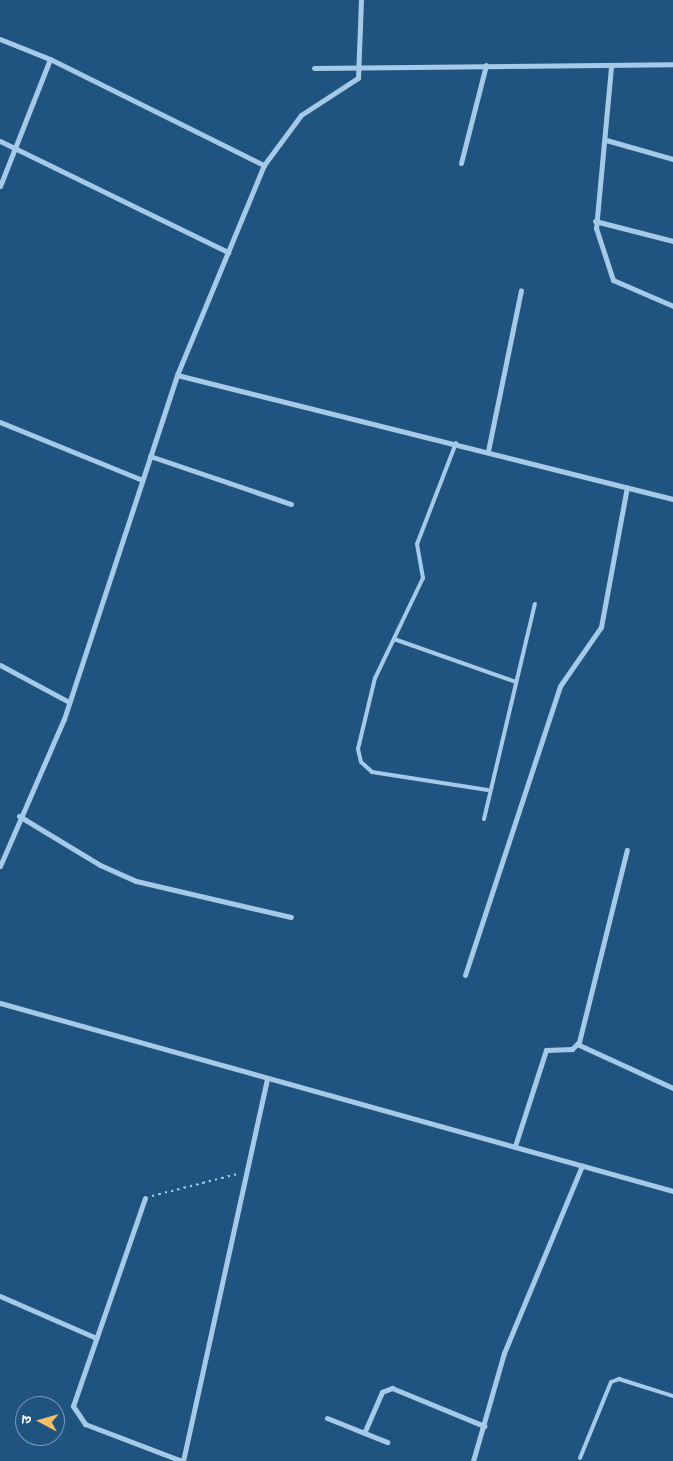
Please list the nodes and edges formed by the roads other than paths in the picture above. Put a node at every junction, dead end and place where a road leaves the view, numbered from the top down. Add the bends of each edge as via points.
1 (361, 0) edge
2 (0, 39) edge
3 (50, 59) junction
4 (673, 64) edge
5 (486, 65) junction
6 (611, 66) junction
7 (314, 68) dead end
8 (359, 69) junction
9 (606, 140) junction
10 (0, 141) edge
11 (14, 147) junction
12 (673, 158) edge
13 (461, 163) dead end
14 (264, 165) junction
15 (0, 186) edge
16 (595, 221) junction
17 (673, 241) edge
18 (228, 252) junction
19 (521, 290) dead end
20 (673, 306) edge
21 (177, 375) junction
22 (0, 422) edge
23 (456, 443) junction
24 (488, 451) junction
25 (150, 456) junction
26 (142, 480) junction
27 (627, 487) junction
28 (673, 499) edge
29 (291, 504) dead end
30 (535, 604) dead end
31 (394, 639) junction
32 (0, 665) edge
33 (516, 682) junction
34 (69, 702) junction
35 (488, 790) junction
36 (19, 816) junction
37 (484, 819) dead end
38 (627, 850) dead end
39 (0, 866) edge
40 (291, 917) dead end
41 (465, 975) dead end
42 (0, 1004) edge
43 (577, 1044) junction
44 (267, 1078) junction
45 (673, 1088) edge
46 (515, 1146) junction
47 (582, 1166) junction
48 (673, 1191) edge
49 (144, 1198) road end
50 (0, 1296) edge
51 (96, 1338) junction
52 (673, 1396) edge
53 (328, 1418) dead end
54 (484, 1426) junction
55 (365, 1431) junction
56 (387, 1442) dead end
57 (580, 1458) dead end
58 (182, 1461) edge
59 (473, 1461) edge

1 - 8 street
2 - 3 street
3 - 11 street
3 - 14 street
4 - 6 street
5 - 6 street
5 - 8 street
5 - 13 street
6 - 9 street
7 - 8 street
8 - 14 street via 354,83 291,124
9 - 12 street
9 - 16 street
10 - 11 street
11 - 15 street
11 - 18 street
14 - 18 street
16 - 17 street
16 - 20 street via 613,280
18 - 21 street
19 - 24 street
21 - 23 street
21 - 25 street
22 - 26 street
23 - 24 street
23 - 31 lane via 417,544 423,578
24 - 27 street
25 - 26 street
25 - 29 street
26 - 34 street
27 - 28 street
27 - 41 street via 601,627 560,686
30 - 33 lane
31 - 33 lane
31 - 35 lane via 368,698 358,749 361,762 372,772
32 - 34 street
33 - 35 lane
34 - 36 street
35 - 37 lane
36 - 39 street
36 - 40 street via 100,866 136,881
38 - 43 street
42 - 44 street
43 - 45 street
43 - 46 street via 546,1050
44 - 46 street
44 - 58 street
46 - 47 street
47 - 48 street
47 - 54 street via 504,1353
49 - 51 street
50 - 51 street
51 - 58 street via 74,1412 85,1424
52 - 57 lane via 619,1378 611,1382
53 - 55 street
54 - 55 street via 392,1388 382,1392
54 - 59 street
55 - 56 street

